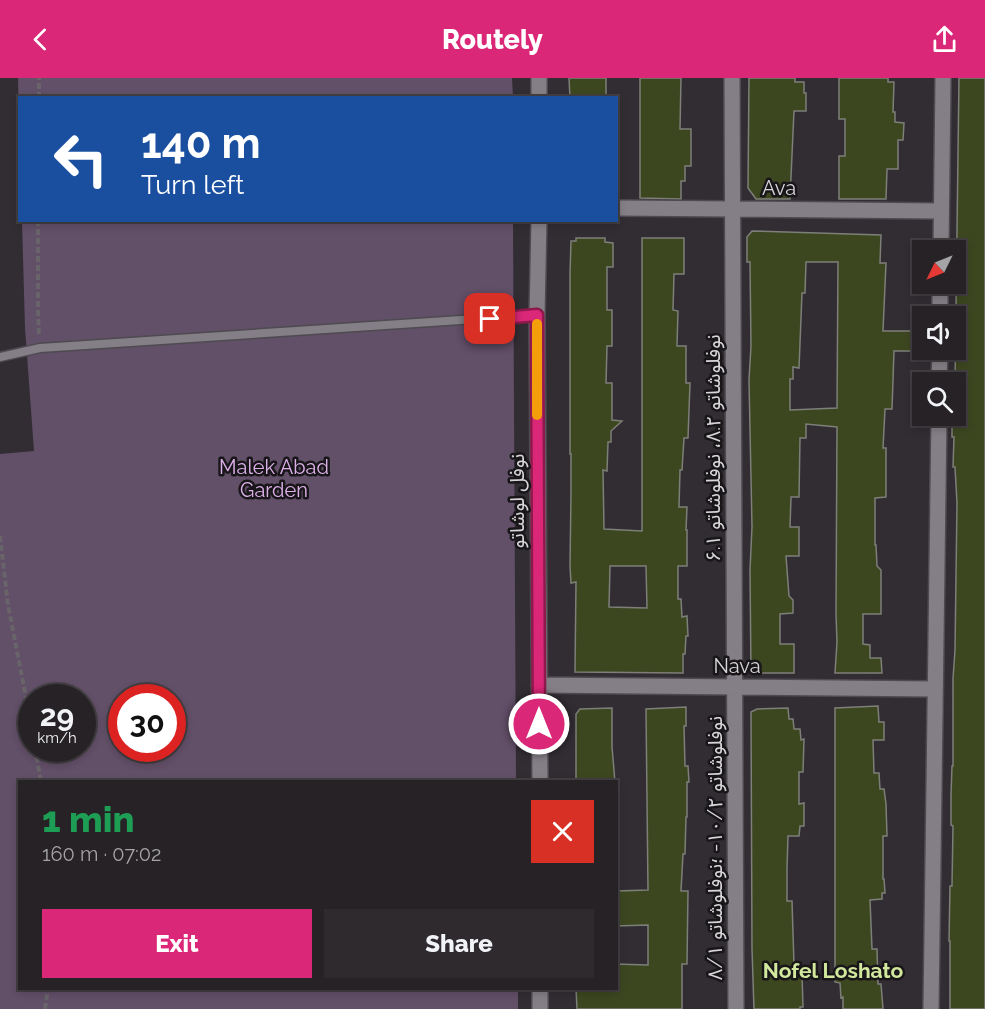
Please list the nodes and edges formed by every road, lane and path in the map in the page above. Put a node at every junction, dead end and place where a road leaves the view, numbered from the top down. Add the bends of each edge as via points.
1 (39, 78) edge
2 (539, 78) edge
3 (732, 78) edge
4 (943, 78) edge
5 (39, 96) edge
6 (539, 96) edge
7 (618, 208) edge
8 (733, 209) junction
9 (941, 211) junction
10 (38, 222) edge
11 (539, 222) edge
12 (941, 240) edge
13 (537, 315) junction
14 (40, 348) junction
15 (0, 357) edge
16 (939, 426) edge
17 (0, 536) edge
18 (23, 684) edge
19 (539, 686) junction
20 (736, 687) junction
21 (935, 689) junction
22 (37, 762) edge
23 (41, 780) edge
24 (540, 780) edge
25 (48, 990) edge
26 (540, 990) edge
27 (45, 1009) edge
28 (540, 1009) edge
29 (736, 1009) edge
30 (931, 1009) edge

1 - 5 path
2 - 6 street
3 - 8 street, نوفلوشاتو ۸.۲، نوفلوشاتو ۶.۱
4 - 9 street
7 - 8 street, Ava
8 - 9 street, Ava
8 - 20 street, نوفلوشاتو ۸.۲، نوفلوشاتو ۶.۱
9 - 12 street
10 - 14 path
11 - 13 street, نوفل لوشاتو
13 - 14 lane
13 - 19 street, نوفل لوشاتو
14 - 15 lane
16 - 21 street
17 - 18 path
19 - 20 street, Nava
19 - 24 street, نوفل لوشاتو
20 - 21 street, Nava
20 - 29 street, نوفلوشاتو ۱۰/۲- ؛نوفلوشاتو ۸/۱
21 - 30 street
22 - 23 path
25 - 27 path
26 - 28 street

